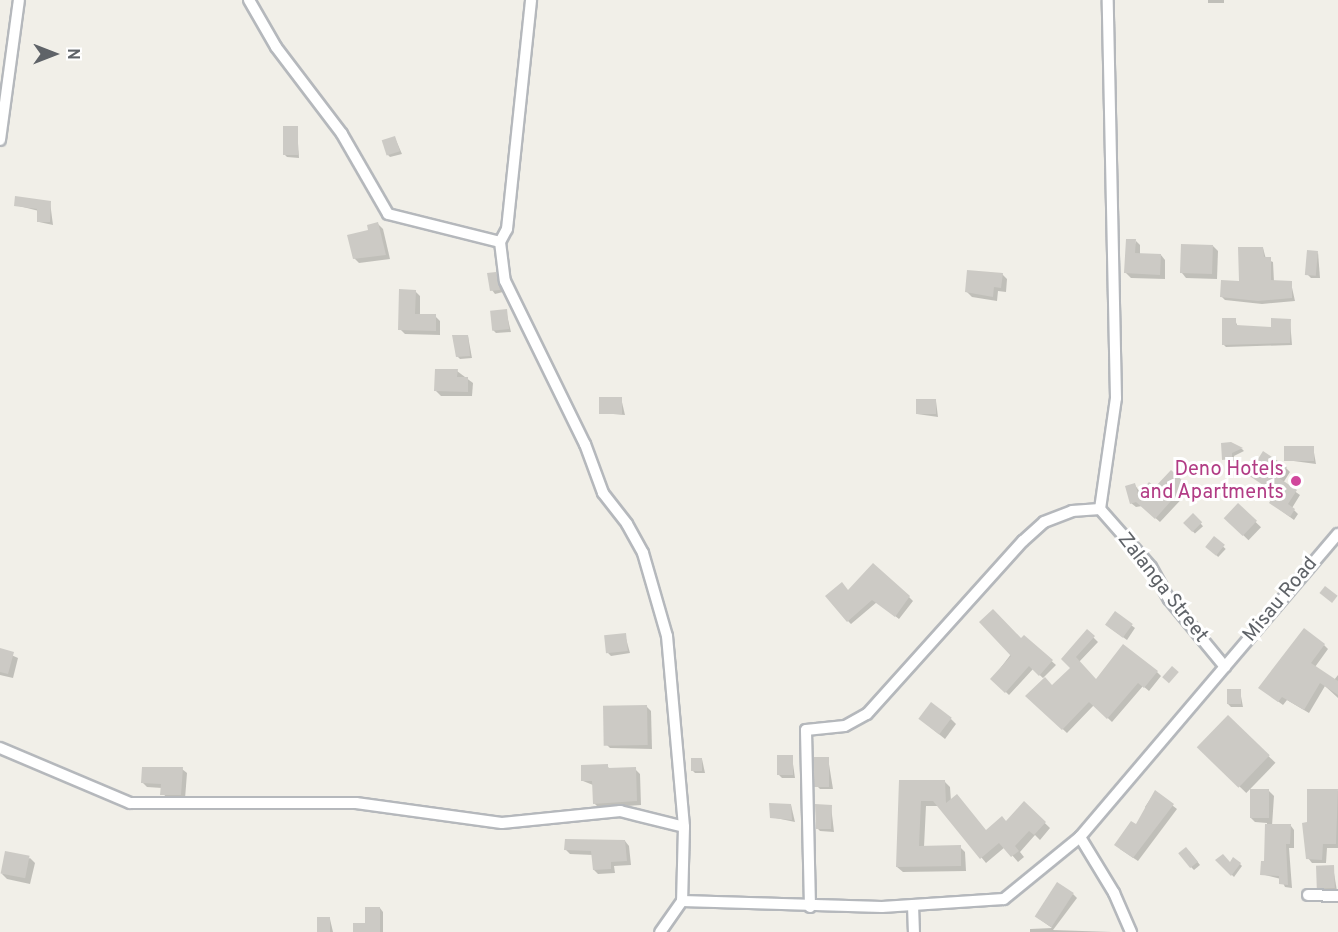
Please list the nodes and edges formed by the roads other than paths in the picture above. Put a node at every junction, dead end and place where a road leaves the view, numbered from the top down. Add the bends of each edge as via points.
1 (19, 0) edge
2 (249, 0) edge
3 (531, 0) edge
4 (1108, 0) edge
5 (0, 140) edge
6 (500, 242) junction
7 (1100, 509) junction
8 (1338, 534) edge
9 (1225, 667) junction
10 (1, 750) edge
11 (684, 827) junction
12 (1080, 837) junction
13 (1308, 895) dead end
14 (1338, 896) edge
15 (682, 901) junction
16 (914, 905) junction
17 (810, 906) junction
18 (660, 932) edge
19 (914, 932) edge
20 (1131, 932) edge

1 - 5 street
2 - 6 street via 276,47 342,134 388,214
3 - 6 street via 507,229
4 - 7 street via 1116,398
6 - 11 street via 505,281 585,444 603,493 627,524 650,569 667,636
7 - 9 street, Zalanga Street via 1151,567 1168,599
7 - 17 street via 1072,511 1044,522 1030,534 867,714 845,726 806,730
8 - 9 street, Misau Road
9 - 12 street, Misau Road
10 - 11 street via 130,803 356,803 502,823 621,811
11 - 15 street
12 - 16 street, Misau Road via 1004,899
12 - 20 street via 1114,893
13 - 14 street
15 - 17 street, Misau Road
15 - 18 street
16 - 17 street, Misau Road
16 - 19 street

